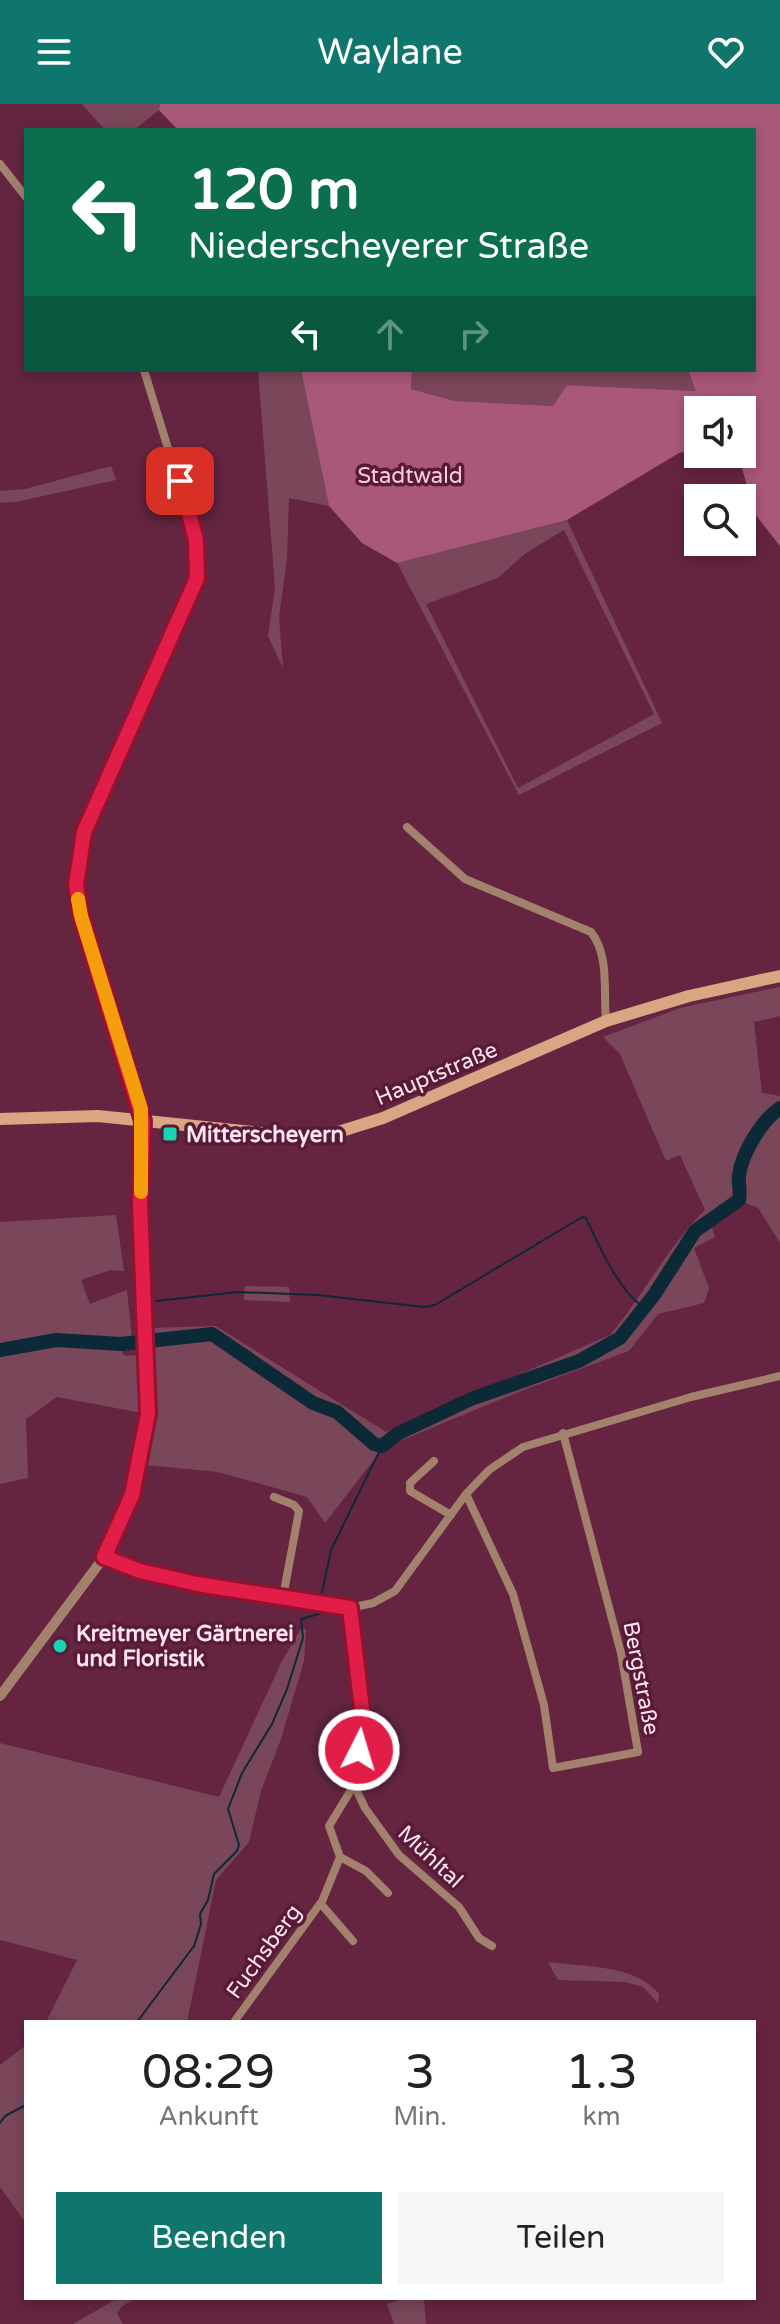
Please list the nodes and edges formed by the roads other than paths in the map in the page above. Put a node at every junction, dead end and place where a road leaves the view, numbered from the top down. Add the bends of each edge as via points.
1 (0, 164) edge
2 (24, 194) edge
3 (145, 372) edge
4 (407, 827) dead end
5 (780, 976) edge
6 (606, 1021) junction
7 (0, 1119) edge
8 (143, 1121) junction
9 (780, 1376) edge
10 (563, 1433) junction
11 (434, 1461) dead end
12 (466, 1494) junction
13 (274, 1497) dead end
14 (451, 1515) junction
15 (104, 1557) junction
16 (283, 1597) junction
17 (350, 1608) junction
18 (0, 1696) edge
19 (354, 1785) junction
20 (340, 1857) junction
21 (388, 1893) dead end
22 (322, 1901) junction
23 (353, 1941) dead end
24 (492, 1946) dead end
25 (235, 2020) edge

1 - 2 street
3 - 8 street via 196,540 197,578 84,832 76,885
4 - 6 street via 465,879 591,932 604,964
5 - 6 main road, Hauptstraße
6 - 8 main road, Hauptstraße via 383,1118 335,1133 291,1136
7 - 8 main road, Hauptstraße via 52,1115
8 - 15 street via 140,1204 148,1414 138,1470
9 - 10 street
10 - 12 street via 523,1447
10 - 12 street, Bergstraße via 621,1653 638,1752 553,1768 544,1705 513,1594
11 - 14 street via 410,1483 410,1491
12 - 14 street
13 - 16 street via 299,1511
14 - 17 street via 395,1591
15 - 16 street via 197,1584
15 - 18 street
16 - 17 street
17 - 19 street via 363,1718
19 - 20 street via 329,1826
19 - 24 street, Mühltal via 399,1855 459,1907 479,1938
20 - 21 street via 366,1871
20 - 22 street, Fuchsberg
22 - 23 street, Fuchsberg
22 - 25 street, Fuchsberg

